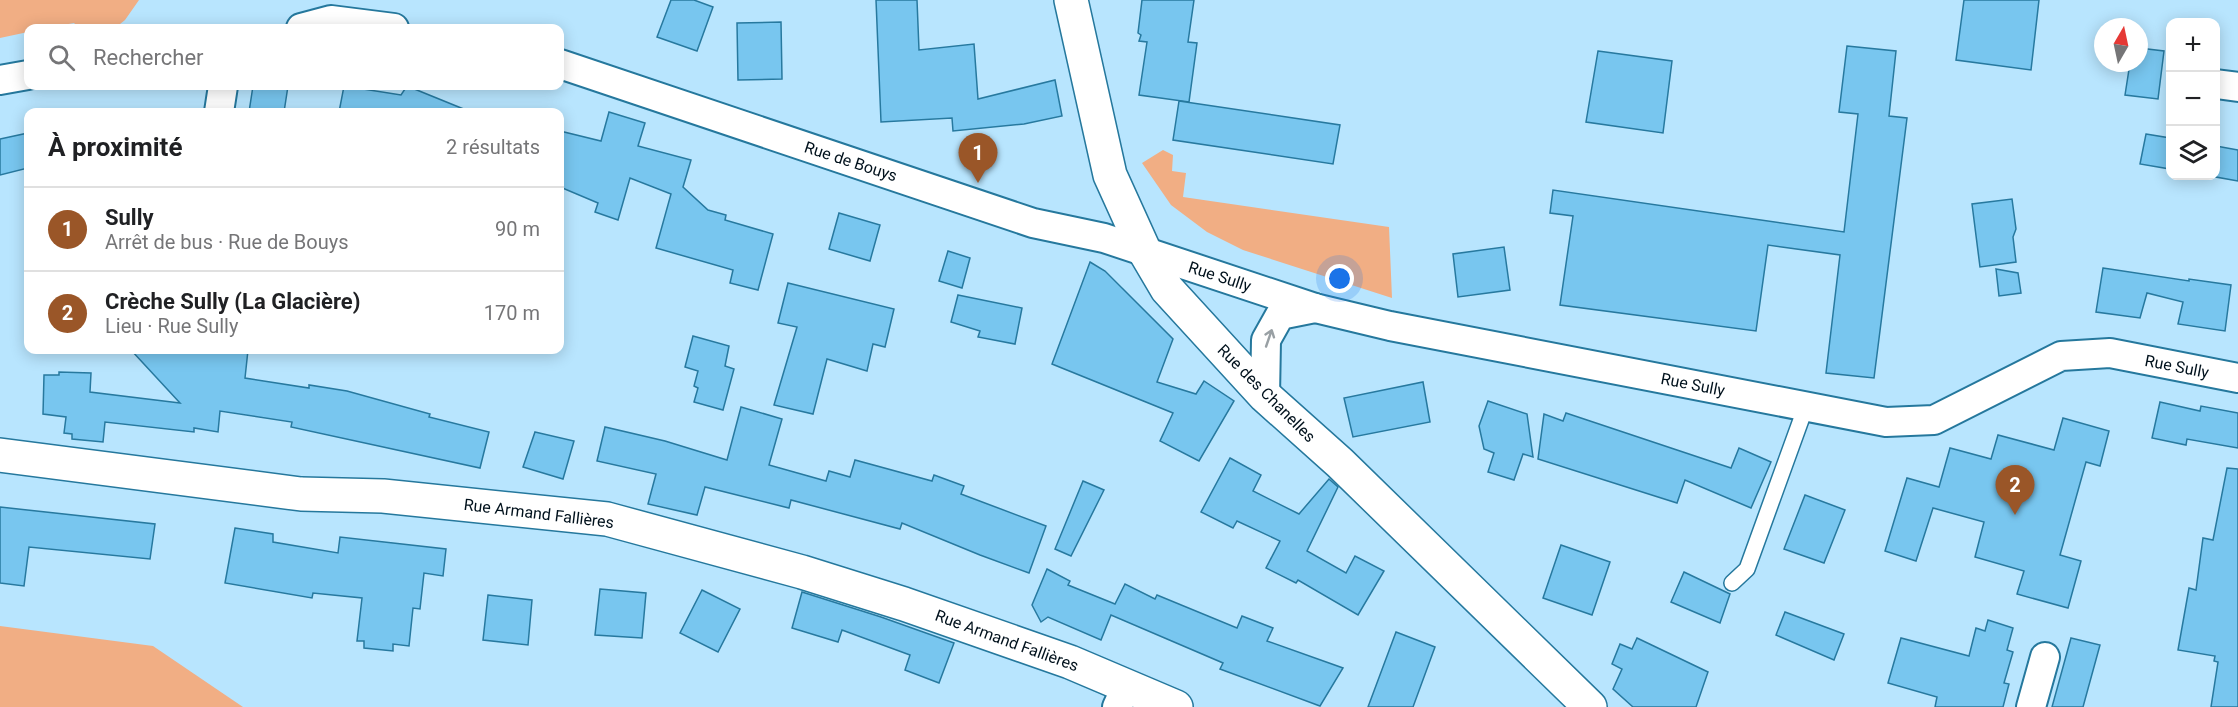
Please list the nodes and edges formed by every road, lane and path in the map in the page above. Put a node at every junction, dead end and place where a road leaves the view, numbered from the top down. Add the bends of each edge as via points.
1 (1071, 0) edge
2 (325, 10) edge
3 (306, 24) edge
4 (379, 24) edge
5 (564, 65) edge
6 (24, 76) edge
7 (0, 80) edge
8 (2220, 85) edge
9 (2238, 87) edge
10 (222, 90) edge
11 (220, 108) edge
12 (1144, 250) junction
13 (1315, 308) junction
14 (2238, 378) edge
15 (1265, 396) junction
16 (1806, 406) junction
17 (0, 455) edge
18 (1732, 583) dead end
19 (2045, 657) dead end
20 (1122, 696) edge
21 (1176, 707) edge
22 (1590, 707) edge
23 (2031, 707) edge

1 - 12 street, Rue des Chanelles via 1110,175
2 - 3 street
2 - 4 street
5 - 12 street, Rue de Bouys via 1033,223
6 - 7 street
8 - 9 street
10 - 11 street
12 - 13 street, Rue Sully
12 - 15 street, Rue des Chanelles via 1167,289
15 -> 13 street via 1266,340 1280,315
13 - 16 street, Rue Sully
14 - 16 street, Rue Sully via 2110,353 2061,356 1934,420 1886,422
15 - 22 street, Rue des Chanelles via 1340,463
16 - 18 lane via 1747,569
17 - 20 street, Rue Armand Fallières via 301,494 383,496 607,519 904,604 1070,662
19 - 23 street
20 - 21 street, Rue Armand Fallières

